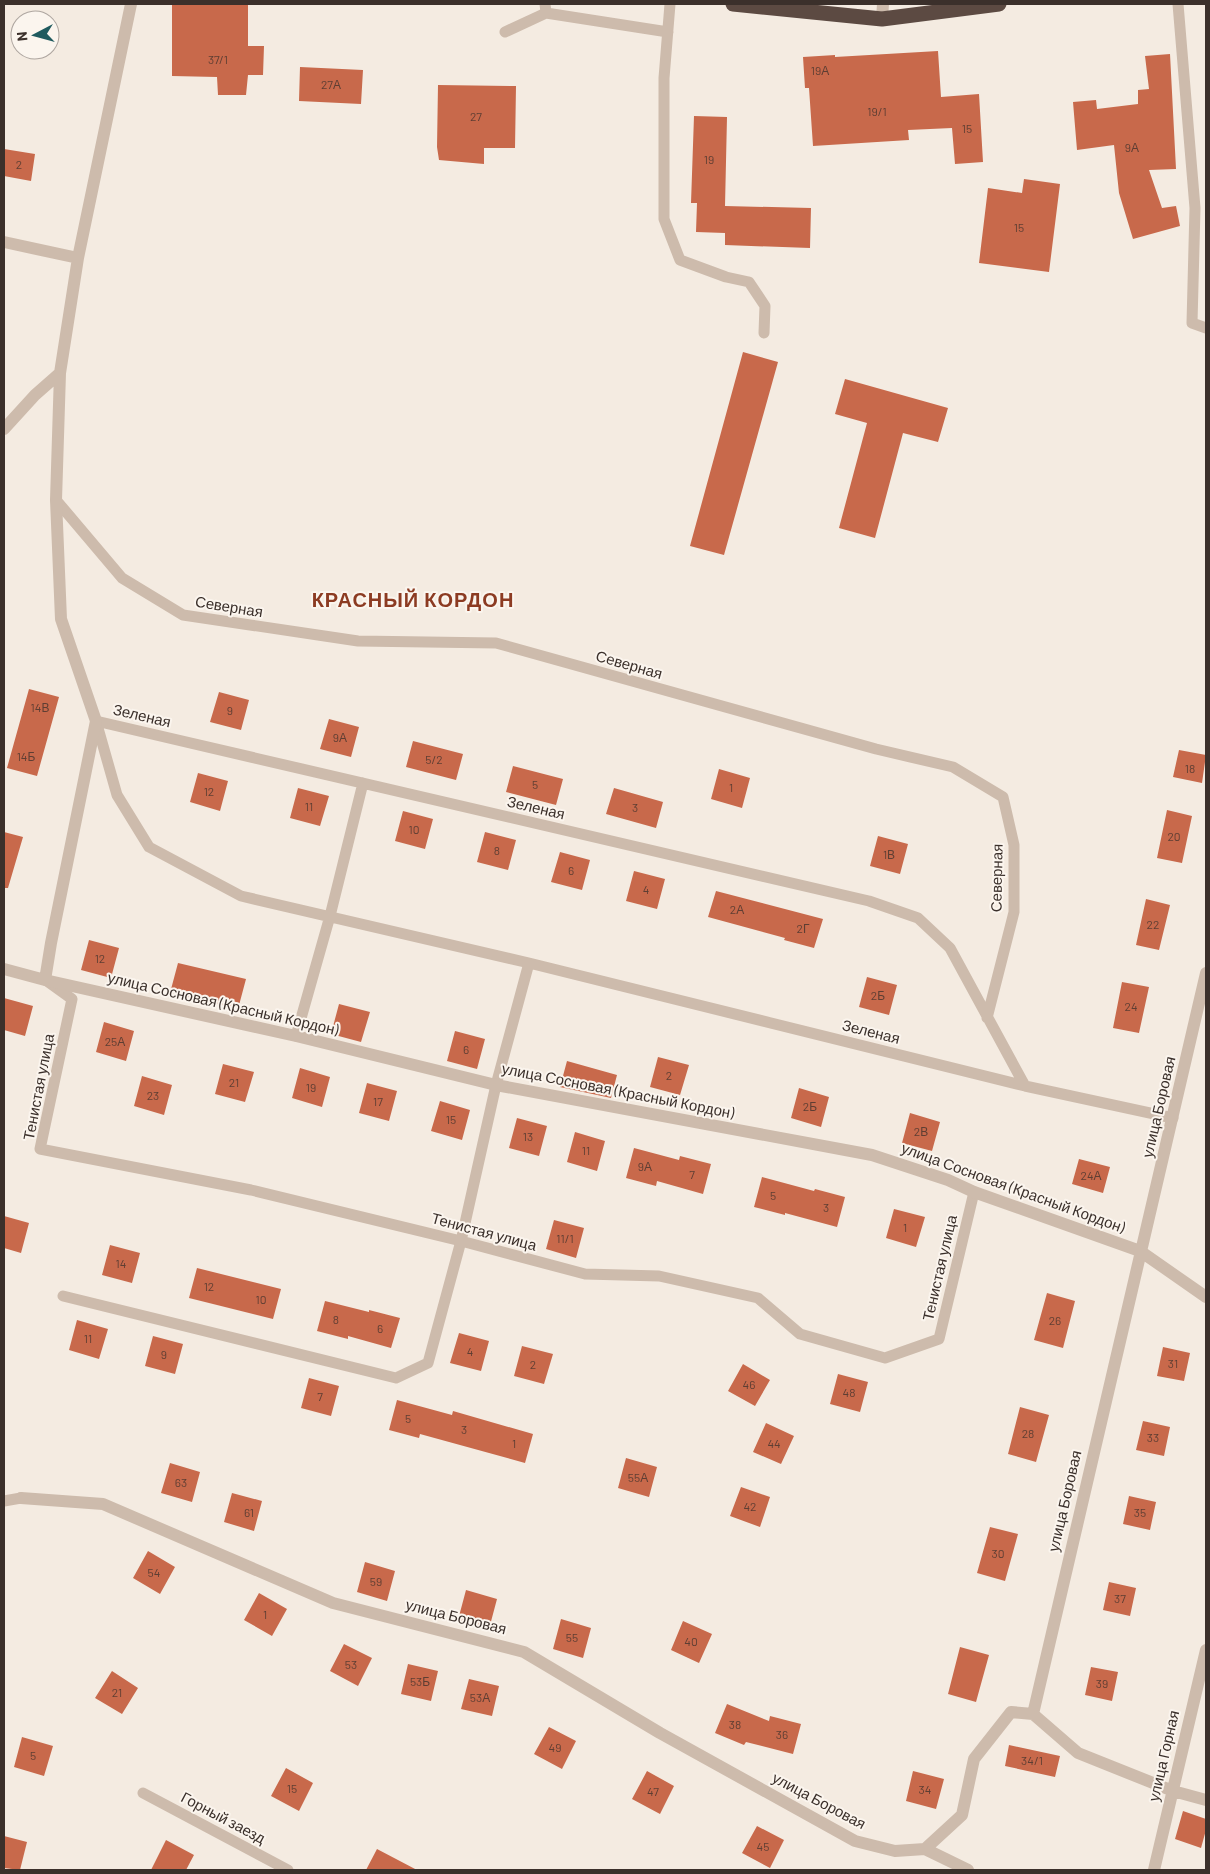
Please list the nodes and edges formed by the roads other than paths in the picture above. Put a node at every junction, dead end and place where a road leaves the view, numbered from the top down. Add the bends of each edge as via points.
1 (132, 4) edge
2 (670, 4) edge
3 (733, 4) edge
4 (999, 4) edge
5 (1178, 4) edge
6 (545, 8) edge
7 (882, 11) edge
8 (504, 32) dead end
9 (668, 32) junction
10 (4, 242) edge
11 (78, 258) junction
12 (1206, 328) edge
13 (764, 333) dead end
14 (60, 373) junction
15 (4, 429) edge
16 (56, 500) junction
17 (96, 721) junction
18 (363, 783) junction
19 (330, 916) junction
20 (529, 963) junction
21 (4, 969) edge
22 (1206, 973) edge
23 (45, 980) junction
24 (987, 1018) junction
25 (296, 1036) junction
26 (496, 1085) junction
27 (1025, 1086) junction
28 (1173, 1118) junction
29 (974, 1192) junction
30 (461, 1241) junction
31 (1140, 1251) junction
32 (63, 1296) dead end
33 (1206, 1297) edge
34 (21, 1498) joint
35 (4, 1501) edge
36 (1206, 1650) edge
37 (1033, 1714) junction
38 (1173, 1790) junction
39 (144, 1793) dead end
40 (1206, 1800) edge
41 (925, 1849) junction
42 (288, 1870) edge
43 (968, 1870) edge
44 (1154, 1870) edge

1 - 11 street
2 - 9 lane
3 - 7 highway
4 - 7 highway
5 - 12 lane via 1195,208 1192,323
6 - 8 lane
6 - 9 lane
9 - 13 lane via 664,78 664,219 680,260 749,282 765,306
10 - 11 street
11 - 14 street
14 - 15 street
14 - 16 street
16 - 17 street via 61,619
16 - 24 lane, Северная via 122,578 183,615 358,641 496,644 876,749 953,767 1002,797 1014,845 1014,912
17 - 18 lane, Зеленая
17 - 19 lane, Зеленая via 117,795 149,847 241,896
17 - 23 street
18 - 19 lane
18 - 24 lane, Зеленая via 869,900 918,918 950,948
19 - 20 lane, Зеленая
19 - 25 lane
20 - 26 lane
20 - 27 lane, Зеленая
21 - 23 street, улица Сосновая (Красный Кордон)
22 - 28 street, улица Боровая
23 - 25 street, улица Сосновая (Красный Кордон)
23 - 30 lane, Тенистая улица via 72,999 40,1149 251,1190
24 - 27 lane, Зеленая
25 - 26 street, улица Сосновая (Красный Кордон)
26 - 29 street, улица Сосновая (Красный Кордон) via 872,1155
26 - 30 lane
27 - 28 lane, Зеленая
28 - 31 street, улица Боровая
29 - 30 lane, Тенистая улица via 939,1339 885,1358 800,1334 758,1298 659,1276 585,1274
29 - 31 street, улица Сосновая (Красный Кордон)
30 - 32 lane via 428,1363 396,1378
31 - 33 street, улица Сосновая (Красный Кордон)
31 - 37 street, улица Боровая
34 - 35 lane
34 - 41 street, улица Боровая via 103,1504 333,1603 524,1652 855,1841 895,1851
36 - 38 street, улица Горная
37 - 38 street via 1078,1753
37 - 41 street via 1011,1712 974,1759 962,1815
38 - 40 street
38 - 44 street, улица Горная
39 - 42 lane, Горный заезд
41 - 43 street

